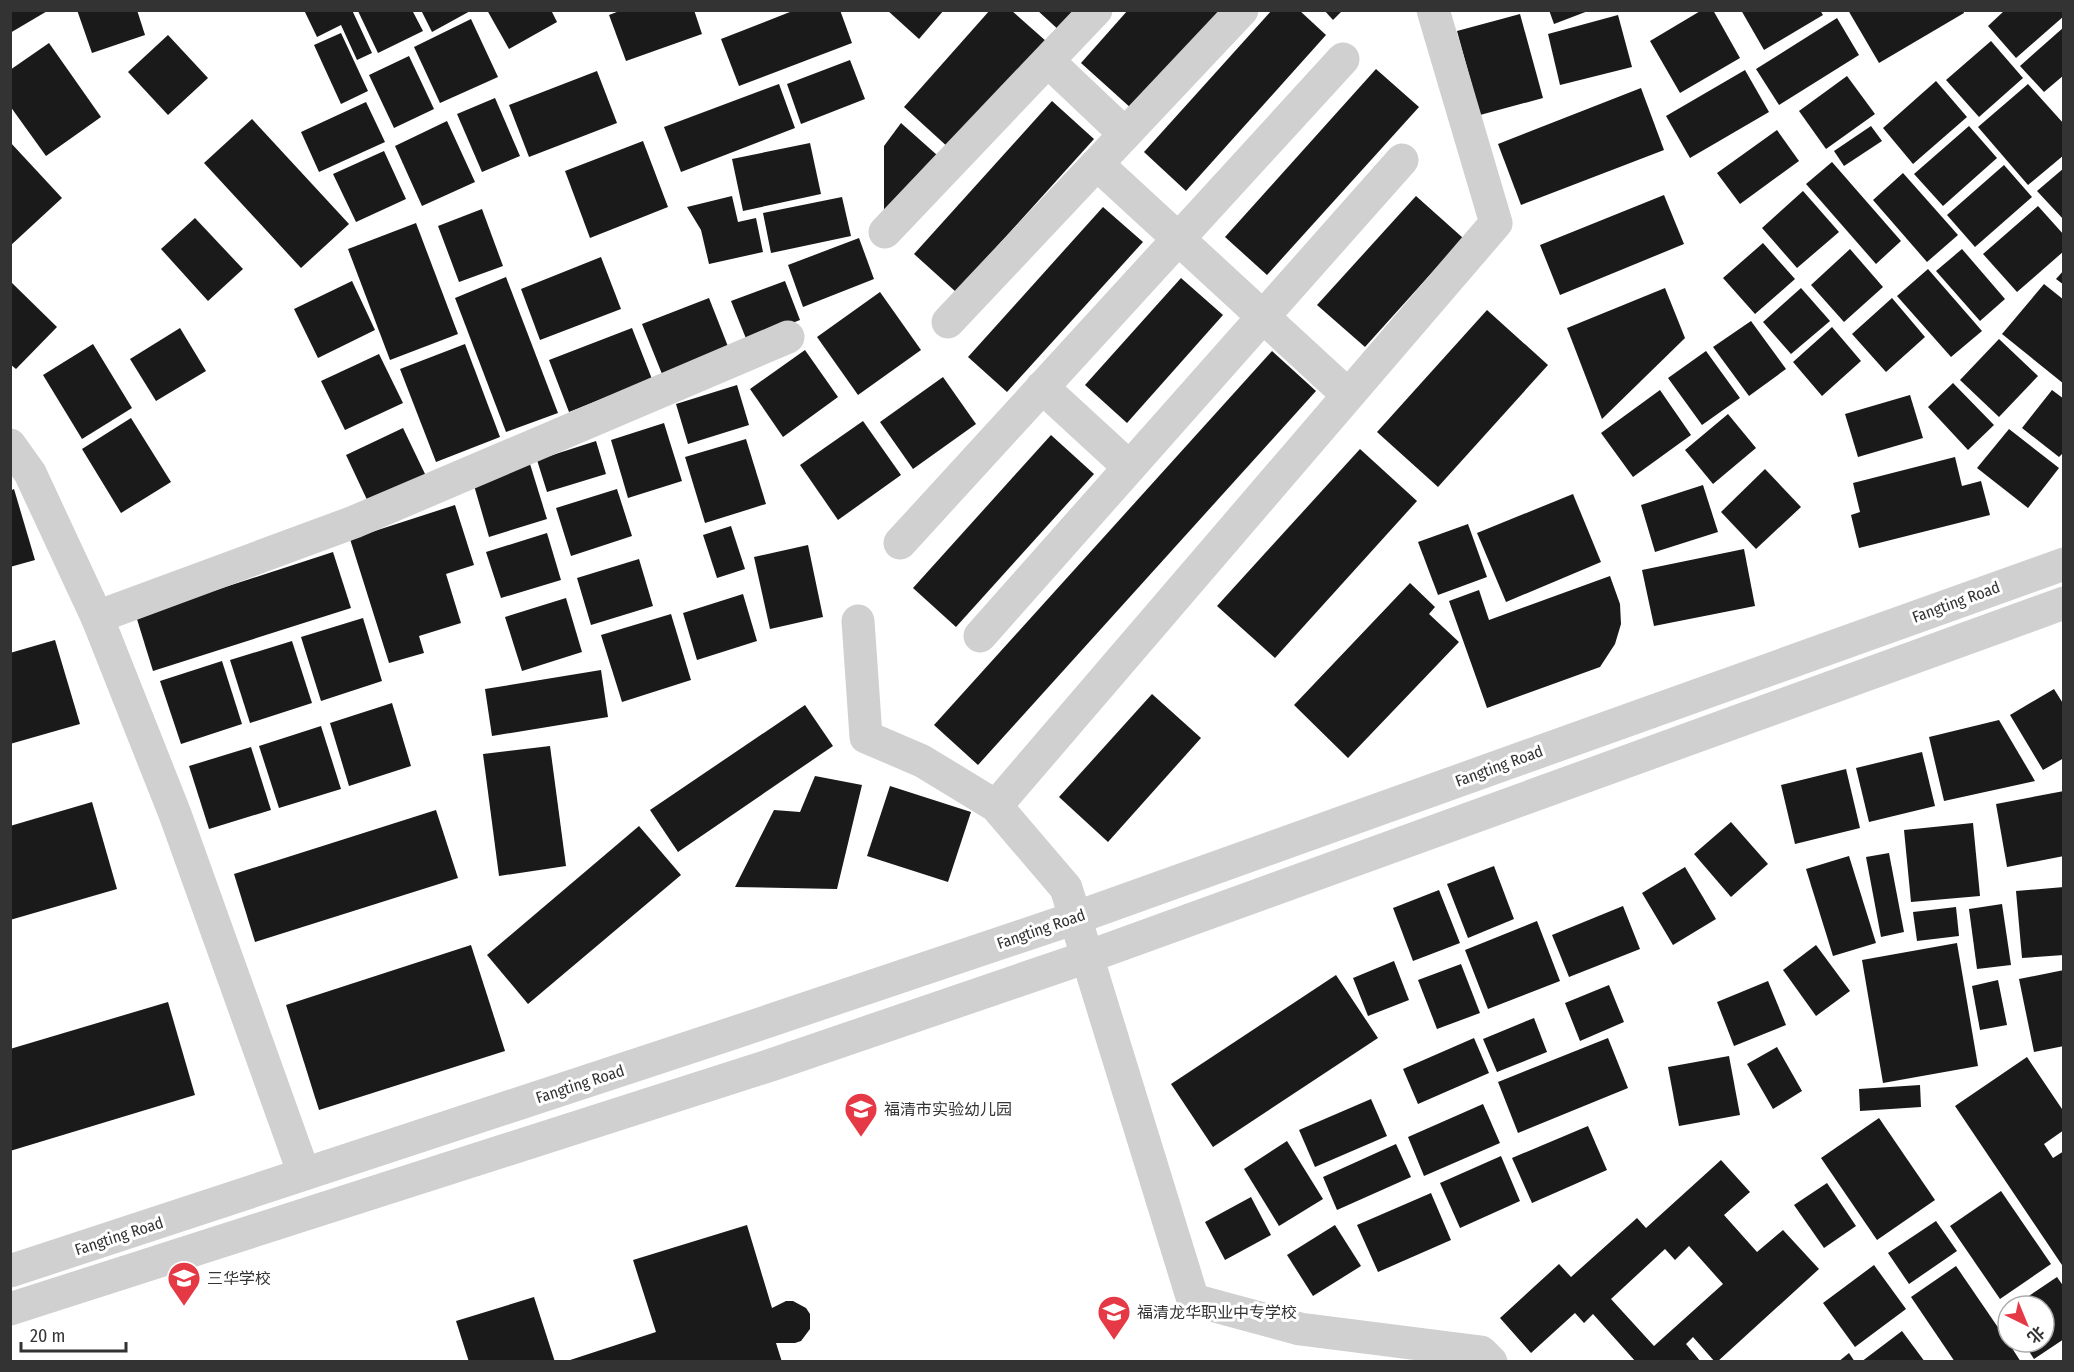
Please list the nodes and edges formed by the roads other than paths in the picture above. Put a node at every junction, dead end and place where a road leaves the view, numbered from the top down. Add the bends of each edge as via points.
1 (1096, 10) edge
2 (1242, 10) edge
3 (1433, 10) edge
4 (1343, 59) dead end
5 (1048, 61) junction
6 (1125, 134) junction
7 (1402, 160) dead end
8 (1097, 164) junction
9 (885, 232) dead end
10 (1178, 239) junction
11 (1263, 317) junction
12 (948, 322) dead end
13 (788, 337) dead end
14 (1042, 387) junction
15 (1348, 395) junction
16 (10, 445) edge
17 (1129, 467) junction
18 (900, 543) dead end
19 (2064, 564) edge
20 (2064, 603) edge
21 (97, 618) junction
22 (858, 621) dead end
23 (980, 636) dead end
24 (996, 806) junction
25 (1075, 918) junction
26 (1087, 957) junction
27 (304, 1174) junction
28 (10, 1271) edge
29 (10, 1310) edge
30 (1491, 1362) edge

1 - 5 street
2 - 6 street
3 - 15 street via 1496,223
4 - 10 street
5 - 6 street
5 - 9 street
6 - 8 street
7 - 11 street
8 - 10 street
8 - 12 street
10 - 11 street
10 - 14 street
11 - 15 street
11 - 17 street
13 - 21 street via 354,522
14 - 17 street
14 - 18 street
15 - 24 street
16 - 21 street via 30,473
17 - 23 street
19 - 25 street, Fangting Road
20 - 26 street
21 - 27 street via 175,814
22 - 24 street via 866,737 922,761
24 - 25 street via 1066,888
25 - 26 street
25 - 27 street, Fangting Road
26 - 29 street via 774,1064
26 - 30 street via 1193,1300 1300,1329 1481,1352
27 - 28 street, Fangting Road

